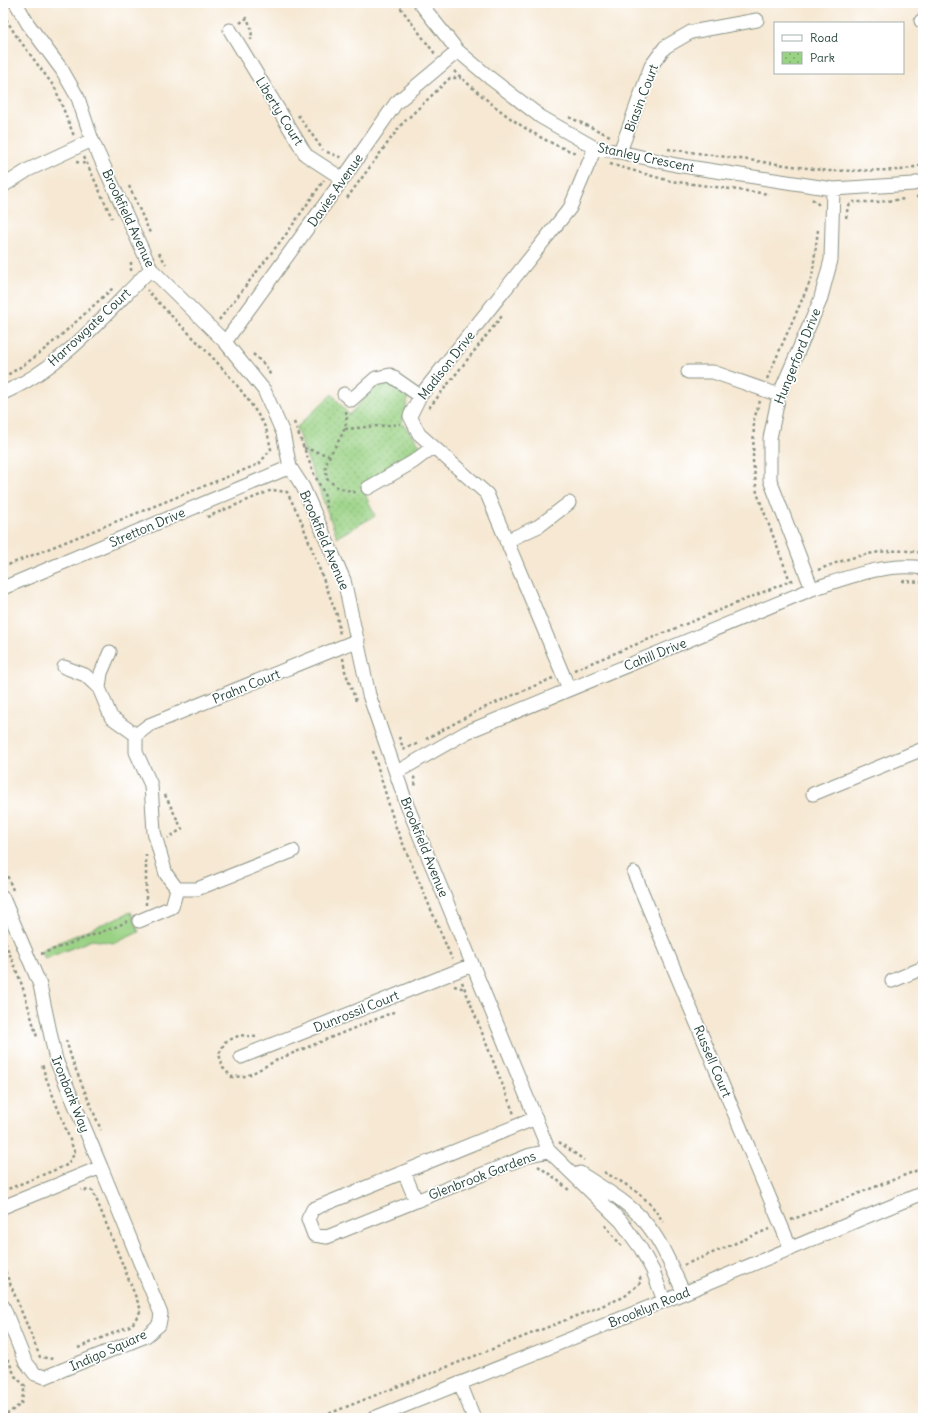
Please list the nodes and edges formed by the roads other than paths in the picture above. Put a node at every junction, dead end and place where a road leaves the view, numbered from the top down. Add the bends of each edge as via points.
1 (16, 3) edge
2 (420, 3) edge
3 (758, 20) dead end
4 (230, 30) road end
5 (458, 51) junction
6 (92, 140) junction
7 (622, 146) junction
8 (593, 153) junction
9 (343, 179) junction
10 (923, 182) edge
11 (3, 186) edge
12 (833, 189) junction
13 (151, 269) junction
14 (225, 342) junction
15 (688, 372) dead end
16 (3, 393) edge
17 (344, 394) road end
18 (779, 395) junction
19 (420, 396) junction
20 (433, 447) junction
21 (290, 467) junction
22 (368, 488) road end
23 (569, 503) dead end
24 (506, 541) junction
25 (923, 568) edge
26 (3, 588) edge
27 (812, 589) junction
28 (358, 640) junction
29 (110, 652) dead end
30 (64, 667) dead end
31 (99, 688) junction
32 (569, 689) junction
33 (136, 735) junction
34 (923, 749) edge
35 (397, 772) junction
36 (813, 794) dead end
37 (293, 851) dead end
38 (634, 873) dead end
39 (177, 888) junction
40 (3, 898) edge
41 (138, 917) road end
42 (472, 965) junction
43 (923, 968) edge
44 (892, 981) dead end
45 (241, 1057) dead end
46 (536, 1118) junction
47 (549, 1151) junction
48 (101, 1167) junction
49 (404, 1172) junction
50 (923, 1194) edge
51 (416, 1201) junction
52 (3, 1207) edge
53 (657, 1237) junction
54 (790, 1248) junction
55 (641, 1249) junction
56 (684, 1293) junction
57 (664, 1301) junction
58 (3, 1306) edge
59 (460, 1383) junction
60 (374, 1418) edge
61 (474, 1418) edge

1 - 6 street, Brookfield Avenue via 78,98
2 - 5 street, Stanley Crescent
3 - 7 street, Biasin Court via 691,32 665,47 651,66
4 - 9 street, Liberty Court via 306,155
5 - 8 street, Stanley Crescent via 541,117
5 - 9 street, Davies Avenue via 396,103
6 - 11 street via 28,170
6 - 13 street, Brookfield Avenue
7 - 8 street, Stanley Crescent
7 - 12 street, Stanley Crescent via 676,165
8 - 19 street, Madison Drive via 570,208
9 - 14 street, Davies Avenue
10 - 12 street, Stanley Crescent
12 - 18 street, Hungerford Drive via 831,260 820,301
13 - 14 street, Brookfield Avenue
13 - 16 street, Harrowgate Court via 135,276 77,343 47,367
14 - 21 street, Brookfield Avenue via 264,390 283,433
15 - 18 street via 713,372
17 - 19 street via 351,400 376,378 390,375
18 - 27 street, Hungerford Drive via 770,438 770,480
19 - 20 street, Madison Drive via 410,416 419,434
20 - 22 street via 413,462
20 - 24 street via 487,494
21 - 26 street, Stretton Drive
21 - 28 street, Brookfield Avenue via 303,487 344,580
23 - 24 street via 539,526
24 - 32 street
25 - 27 street, Cahill Drive via 909,566 861,573
27 - 32 street, Cahill Drive
28 - 33 street, Prahn Court via 149,725
28 - 35 street, Brookfield Avenue via 369,695
29 - 31 street via 101,673
30 - 31 street via 85,675
31 - 33 street via 111,717
32 - 35 street, Cahill Drive via 467,732
33 - 39 street via 136,752 152,785 154,832 166,874
34 - 36 street
35 - 42 street, Brookfield Avenue via 407,806
37 - 39 street via 197,889
38 - 54 street, Russell Court
39 - 41 street via 172,907
40 - 48 street, Ironbark Way via 40,985 56,1060
42 - 45 street, Dunrossil Court
42 - 46 street, Brookfield Avenue
43 - 44 street
46 - 47 street, Brookfield Avenue
46 - 49 street, Glenbrook Gardens
47 - 51 street, Glenbrook Gardens via 530,1155
47 - 53 street via 628,1206 644,1220
47 - 55 street, Brookfield Avenue via 621,1222
48 - 52 street
48 - 58 street, Indigo Square via 161,1314 159,1325 146,1336 45,1377 35,1374 25,1361
49 - 51 street, Glenbrook Gardens
49 - 51 street, Glenbrook Gardens via 313,1209 308,1219 314,1235 327,1237
50 - 54 street, Brooklyn Road
53 - 55 street
53 - 56 street
54 - 56 street, Brooklyn Road
55 - 57 street, Brookfield Avenue via 653,1271
56 - 57 street, Brooklyn Road
57 - 59 street, Brooklyn Road
59 - 60 street, Brooklyn Road
59 - 61 street

